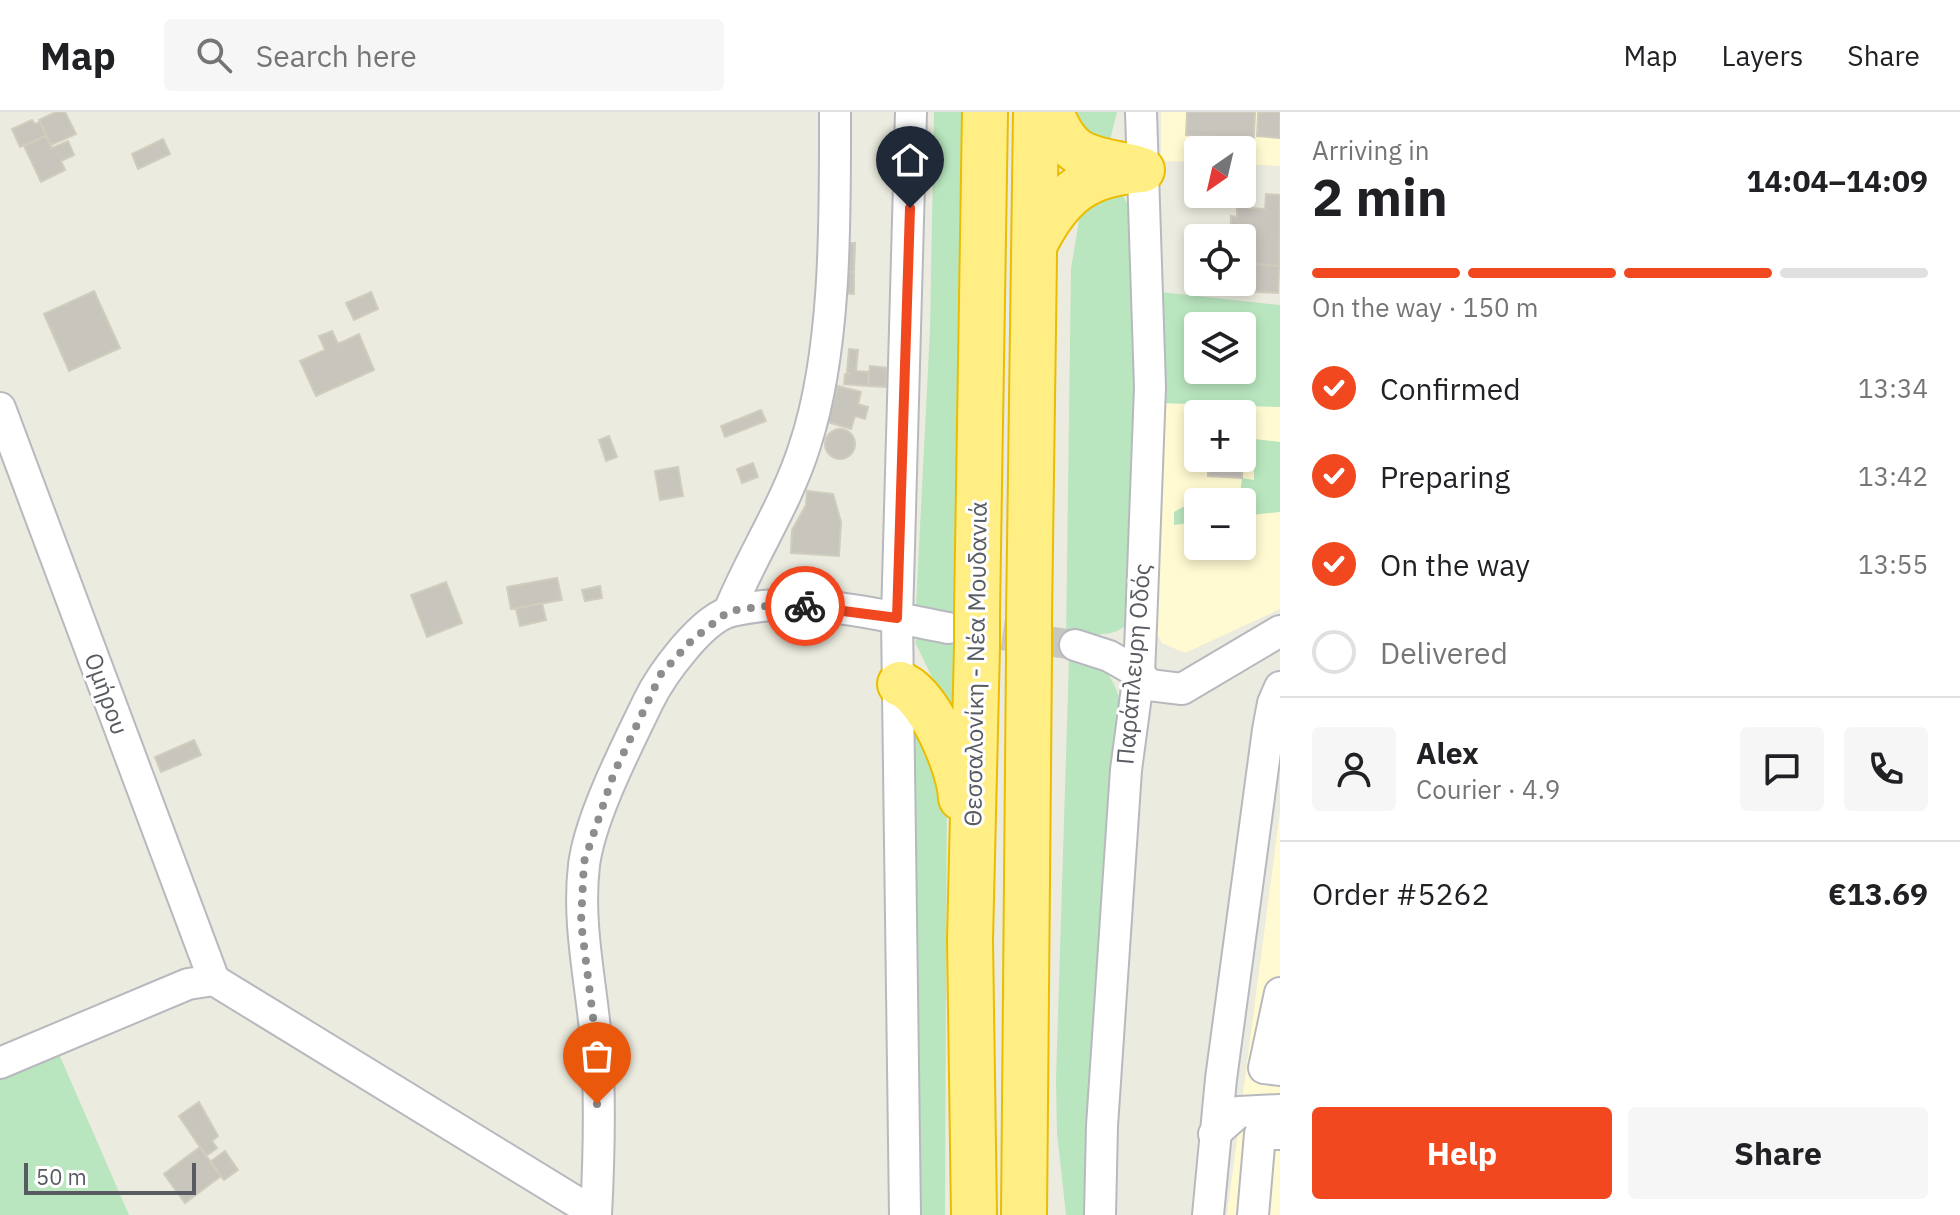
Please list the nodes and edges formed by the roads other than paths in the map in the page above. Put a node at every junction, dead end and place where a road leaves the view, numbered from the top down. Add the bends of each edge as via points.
1 (835, 112) edge
2 (911, 112) edge
3 (985, 112) edge
4 (1036, 112) edge
5 (1051, 112) edge
6 (1141, 112) edge
7 (1142, 170) junction
8 (1036, 242) junction
9 (0, 408) edge
10 (729, 611) junction
11 (897, 618) junction
12 (967, 629) junction
13 (1280, 631) edge
14 (1075, 645) tunnel mouth
15 (1235, 656) junction
16 (1139, 673) junction
17 (900, 684) junction
18 (1280, 687) edge
19 (1182, 689) junction
20 (1274, 726) edge
21 (1126, 770) junction
22 (970, 940) junction
23 (214, 980) junction
24 (1278, 1011) edge
25 (1024, 1050) junction
26 (0, 1063) edge
27 (1280, 1070) edge
28 (1221, 1079) junction
29 (1280, 1096) edge
30 (1280, 1110) edge
31 (1214, 1134) junction
32 (1280, 1134) edge
33 (599, 1166) junction
34 (548, 1184) junction
35 (1263, 1196) edge
36 (596, 1214) edge
37 (905, 1215) edge
38 (974, 1215) edge
39 (1024, 1215) edge
40 (1047, 1215) edge
41 (1100, 1215) edge
42 (1208, 1215) edge

1 - 10 street via 834,244 817,399 800,458
2 - 11 street
3 - 12 highway, Θεσσαλονίκη - Νέα Μουδανιά
4 - 8 highway
5 - 7 highway via 1070,148 1091,159
6 - 7 street, Παράπλευρη Οδός
7 - 8 highway via 1110,171 1086,182 1065,198
7 - 16 street, Παράπλευρη Οδός via 1150,387
8 - 25 highway
9 - 23 street, Ομήρου
10 - 11 street via 781,604
10 - 33 street via 661,674 614,773 584,862 581,922 596,1041
11 - 12 street
11 - 17 street
12 - 22 highway, Θεσσαλονίκη - Νέα Μουδανιά
13 - 15 street
14 - 16 street
15 - 16 street
15 - 19 street
16 - 19 street via 1157,688
16 - 21 street, Παράπλευρη Οδός
17 - 22 highway via 917,696 956,767
17 - 37 street
18 - 20 street via 1273,703
19 - 21 street via 1151,719
20 - 28 street
21 - 41 street, Παράπλευρη Οδός
22 - 38 highway, Θεσσαλονίκη - Νέα Μουδανιά
23 - 26 street via 188,984
23 - 34 street
24 - 27 street via 1264,1068
25 - 39 highway
25 - 40 highway via 1039,1101
28 - 29 street via 1235,1093
28 - 31 street
30 - 31 street via 1239,1112
31 - 42 street
32 - 35 street via 1260,1134
33 - 34 street
33 - 36 street
34 - 36 street

